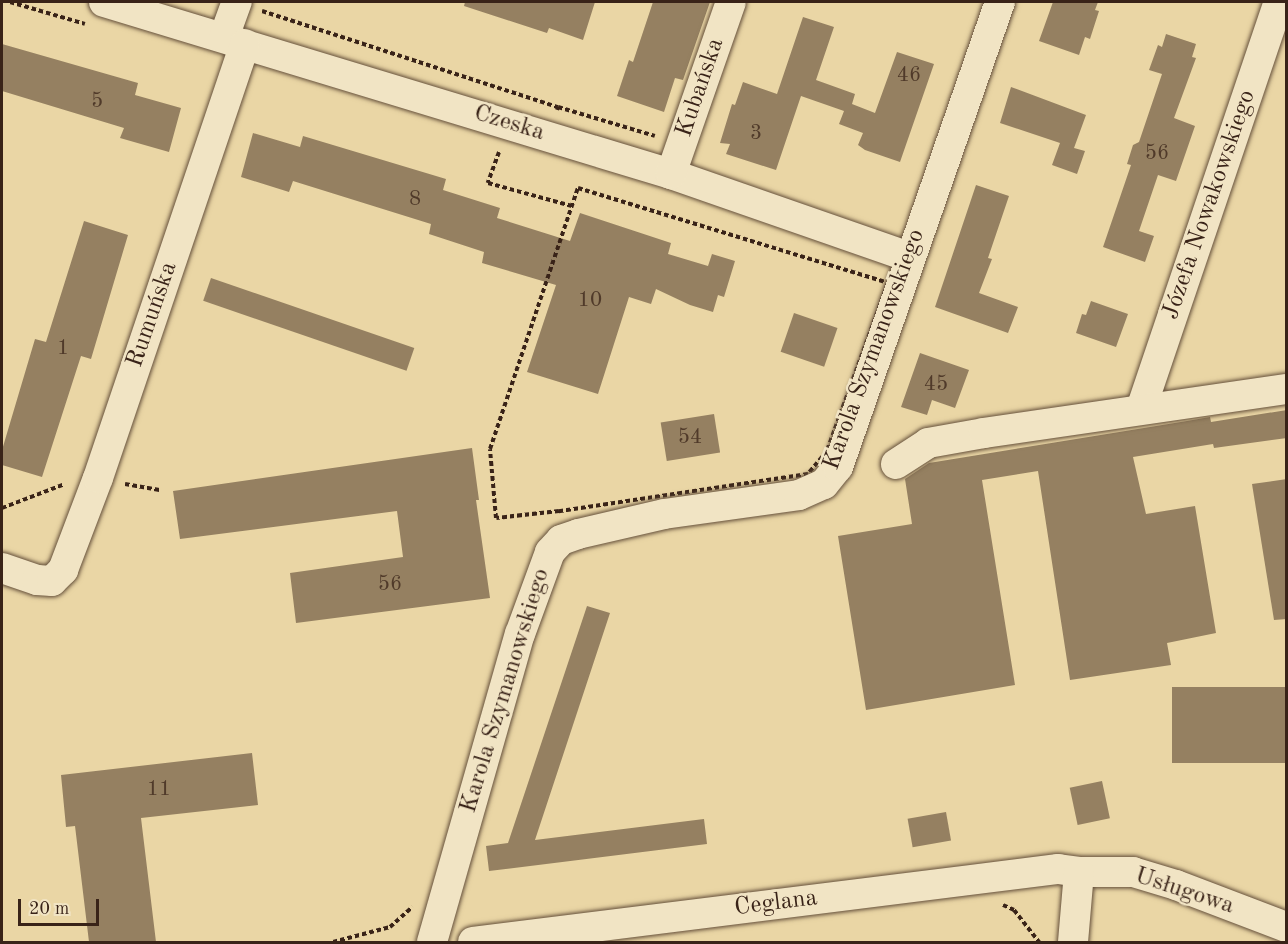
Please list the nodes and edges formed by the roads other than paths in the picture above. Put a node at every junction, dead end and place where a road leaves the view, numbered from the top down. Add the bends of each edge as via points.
1 (104, 2) edge
2 (237, 2) edge
3 (731, 2) edge
4 (1000, 2) edge
5 (1279, 2) edge
6 (235, 40) junction
7 (671, 174) junction
8 (915, 244) junction
9 (1287, 389) edge
10 (1141, 409) junction
11 (897, 464) dead end
12 (2, 568) edge
13 (1079, 872) junction
14 (1287, 927) edge
15 (432, 942) edge
16 (473, 942) edge
17 (1073, 942) edge

1 - 6 street, Czeska
2 - 6 street, Rumuńska
3 - 7 street, Kubańska
4 - 8 street, Karola Szymanowskiego
5 - 10 street, Józefa Nowakowskiego
6 - 7 street, Czeska
6 - 12 street, Rumuńska via 98,478 63,570 52,581
7 - 8 street, Czeska
8 - 15 street, Karola Szymanowskiego via 837,467 824,484 799,495 664,514 578,534 561,540 550,552 520,634
9 - 10 street
10 - 11 street via 928,443
13 - 14 street, Usługowa via 1133,872
13 - 16 street, Ceglana via 1058,868 1020,872
13 - 17 street

